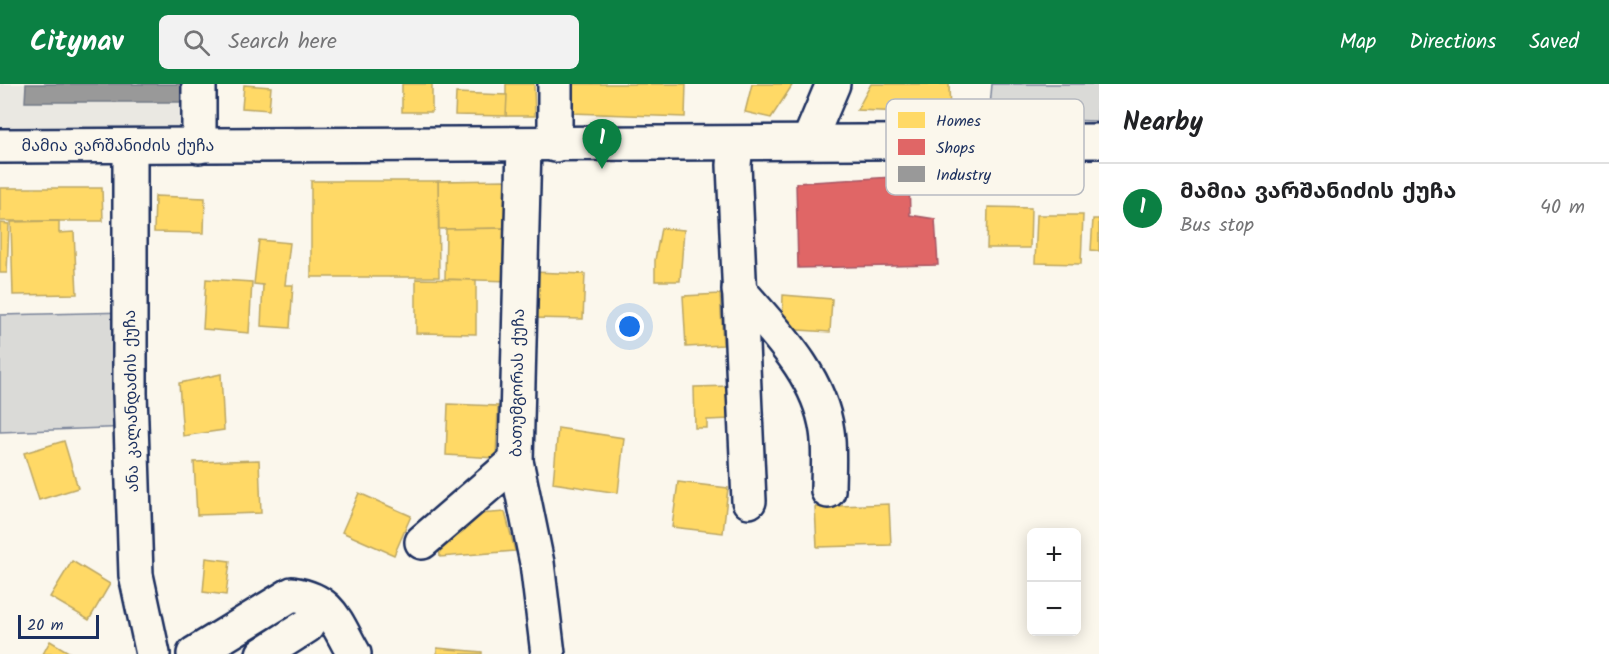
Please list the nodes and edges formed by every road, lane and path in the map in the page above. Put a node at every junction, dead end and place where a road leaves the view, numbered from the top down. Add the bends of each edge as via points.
1 (199, 84) edge
2 (555, 84) edge
3 (832, 84) edge
4 (809, 141) junction
5 (886, 141) edge
6 (736, 144) junction
7 (539, 145) junction
8 (0, 146) edge
9 (130, 146) junction
10 (199, 146) junction
11 (739, 290) junction
12 (516, 461) junction
13 (828, 491) dead end
14 (749, 501) dead end
15 (422, 542) dead end
16 (307, 626) dead end
17 (153, 654) edge
18 (194, 654) edge
19 (263, 654) edge
20 (354, 654) edge
21 (548, 654) edge

1 - 10 street
2 - 7 street, ბათუმგორას ქუჩა
3 - 4 street
4 - 5 street, მამია ვარშანიძის ქუჩა
4 - 6 street, მამია ვარშანიძის ქუჩა
6 - 7 street, მამია ვარშანიძის ქუჩა
6 - 11 street
7 - 10 street, მამია ვარშანიძის ქუჩა
7 - 12 street, ბათუმგორას ქუჩა
8 - 9 street, მამია ვარშანიძის ქუჩა
9 - 10 street, მამია ვარშანიძის ქუჩა
9 - 17 street, ანა კალანდაძის ქუჩა via 130,393 136,575
11 - 13 street via 799,361 814,392 827,430
11 - 14 street
12 - 15 street
12 - 21 street, ბათუმგორას ქუჩა via 537,563
16 - 19 street
18 - 20 street via 292,594 314,597 328,609

